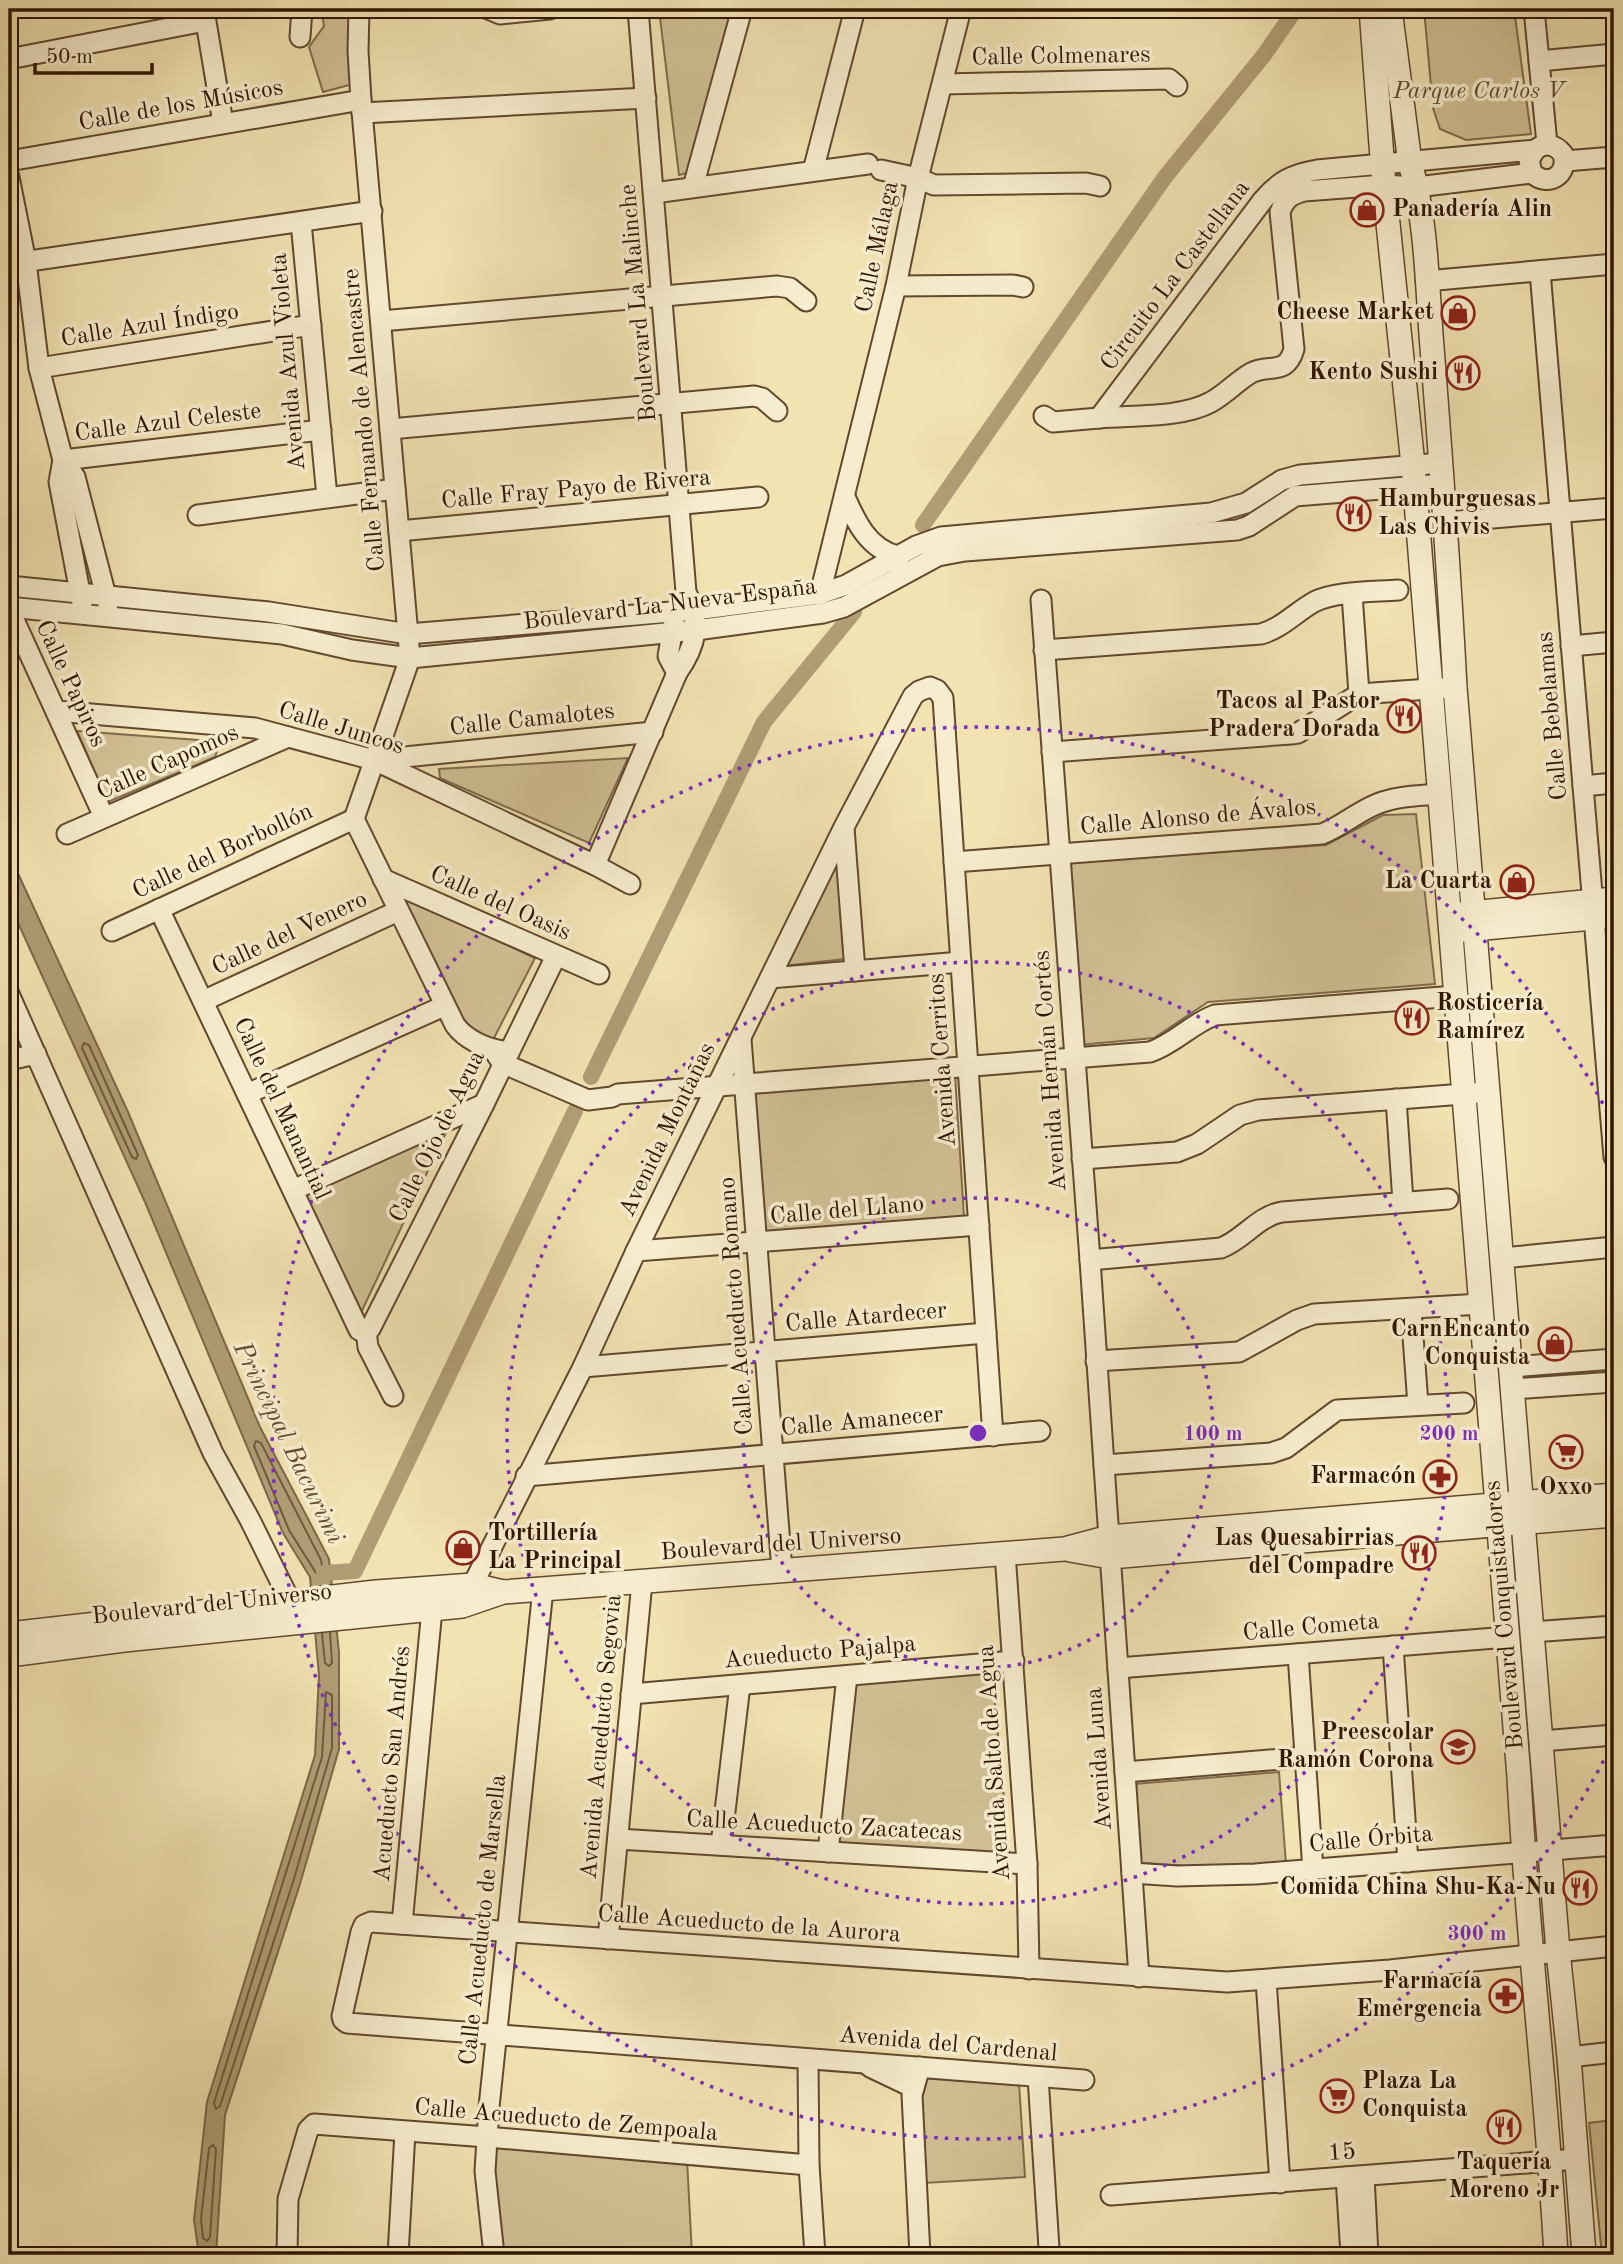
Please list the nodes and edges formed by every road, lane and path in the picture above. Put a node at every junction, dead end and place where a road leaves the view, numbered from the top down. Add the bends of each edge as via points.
1 (302, 9) edge
2 (359, 9) edge
3 (488, 9) edge
4 (550, 9) edge
5 (638, 9) edge
6 (742, 9) edge
7 (856, 9) edge
8 (961, 9) edge
9 (1371, 9) edge
10 (1390, 9) edge
11 (1534, 9) edge
12 (204, 15) edge
13 (300, 37) dead end
14 (1614, 54) edge
15 (14, 58) dead end
16 (1539, 61) junction
17 (944, 84) junction
18 (1177, 86) dead end
19 (646, 98) junction
20 (362, 106) junction
21 (223, 123) junction
22 (1541, 147) junction
23 (1614, 157) edge
24 (9, 161) edge
25 (1565, 161) junction
26 (1410, 163) junction
27 (813, 171) junction
28 (1532, 173) junction
29 (1384, 175) junction
30 (9, 177) edge
31 (918, 177) junction
32 (1100, 186) dead end
33 (693, 187) junction
34 (1417, 187) junction
35 (654, 192) junction
36 (1279, 194) junction
37 (372, 211) junction
38 (301, 222) junction
39 (17, 263) edge
40 (1614, 264) edge
41 (1540, 271) junction
42 (1426, 281) junction
43 (896, 286) junction
44 (1023, 288) dead end
45 (663, 297) junction
46 (806, 301) dead end
47 (380, 321) junction
48 (311, 326) junction
49 (39, 368) junction
50 (672, 405) junction
51 (777, 411) dead end
52 (1044, 416) dead end
53 (1099, 418) junction
54 (390, 429) junction
55 (321, 430) junction
56 (64, 460) junction
57 (1442, 474) junction
58 (1414, 476) junction
59 (395, 489) junction
60 (327, 497) junction
61 (758, 497) dead end
62 (845, 497) junction
63 (680, 505) junction
64 (1614, 508) edge
65 (1560, 514) junction
66 (198, 515) dead end
67 (1446, 523) junction
68 (399, 531) junction
69 (899, 566) junction
70 (9, 586) edge
71 (1398, 590) dead end
72 (80, 592) junction
73 (106, 594) junction
74 (820, 594) junction
75 (1352, 594) junction
76 (1041, 600) dead end
77 (9, 608) edge
78 (85, 614) junction
79 (110, 617) junction
80 (689, 617) junction
81 (671, 631) junction
82 (408, 634) junction
83 (1614, 642) edge
84 (1571, 646) junction
85 (1044, 650) junction
86 (410, 658) junction
87 (677, 673) junction
88 (930, 687) joint
89 (1455, 687) junction
90 (1430, 689) junction
91 (1359, 694) junction
92 (56, 710) junction
93 (653, 732) junction
94 (288, 737) junction
95 (1052, 752) junction
96 (374, 760) junction
97 (1614, 783) edge
98 (1583, 786) junction
99 (1438, 794) junction
100 (104, 817) junction
101 (354, 819) junction
102 (844, 827) junction
103 (67, 834) dead end
104 (1060, 855) junction
105 (954, 862) junction
106 (595, 865) junction
107 (383, 879) junction
108 (630, 884) dead end
109 (1604, 908) edge
110 (159, 909) junction
111 (398, 911) junction
112 (1475, 921) junction
113 (1449, 923) junction
114 (111, 931) dead end
115 (556, 956) junction
116 (961, 962) junction
117 (855, 971) junction
118 (599, 974) dead end
119 (770, 978) junction
120 (9, 994) edge
121 (1455, 996) junction
122 (203, 1001) junction
123 (444, 1006) junction
124 (1609, 1027) edge
125 (741, 1038) junction
126 (36, 1054) junction
127 (501, 1055) junction
128 (1074, 1058) junction
129 (9, 1060) edge
130 (968, 1066) junction
131 (744, 1084) junction
132 (716, 1087) junction
133 (1489, 1092) junction
134 (247, 1094) junction
135 (1463, 1094) junction
136 (1396, 1099) junction
137 (484, 1104) junction
138 (1613, 1135) edge
139 (1614, 1157) edge
140 (1082, 1159) junction
141 (293, 1190) junction
142 (1447, 1199) dead end
143 (1403, 1202) junction
144 (979, 1225) junction
145 (757, 1243) junction
146 (1614, 1247) edge
147 (636, 1251) junction
148 (1503, 1258) junction
149 (1090, 1260) junction
150 (1481, 1304) junction
151 (1411, 1309) junction
152 (363, 1330) junction
153 (986, 1333) junction
154 (765, 1351) junction
155 (1614, 1359) edge
156 (1096, 1361) junction
157 (583, 1367) junction
158 (1513, 1378) junction
159 (1614, 1381) edge
160 (393, 1396) dead end
161 (1464, 1403) dead end
162 (1418, 1405) junction
163 (1040, 1432) dead end
164 (993, 1436) junction
165 (773, 1454) junction
166 (1104, 1465) junction
167 (526, 1476) junction
168 (1614, 1495) edge
169 (1523, 1512) junction
170 (1498, 1514) junction
171 (1614, 1515) edge
172 (1110, 1547) junction
173 (1006, 1553) junction
174 (782, 1571) junction
175 (642, 1582) junction
176 (473, 1585) junction
177 (543, 1589) junction
178 (503, 1592) junction
179 (367, 1604) junction
180 (462, 1606) junction
181 (304, 1607) junction
182 (432, 1609) junction
183 (1614, 1626) edge
184 (1532, 1632) junction
185 (9, 1634) edge
186 (1508, 1637) junction
187 (1393, 1646) junction
188 (1298, 1654) junction
189 (9, 1655) edge
190 (1014, 1661) junction
191 (1118, 1668) junction
192 (847, 1676) junction
193 (740, 1685) junction
194 (631, 1694) junction
195 (1614, 1735) edge
196 (1542, 1741) junction
197 (1306, 1757) junction
198 (1125, 1772) junction
199 (618, 1839) junction
200 (721, 1845) junction
201 (1614, 1845) edge
202 (1550, 1850) junction
203 (828, 1852) junction
204 (1523, 1852) junction
205 (1408, 1862) junction
206 (1027, 1864) junction
207 (1313, 1870) junction
208 (1132, 1873) junction
209 (402, 1924) junction
210 (507, 1931) junction
211 (608, 1940) junction
212 (1614, 1946) edge
213 (1558, 1951) junction
214 (1533, 1954) junction
215 (1030, 1969) junction
216 (1139, 1977) junction
217 (1266, 1980) junction
218 (343, 2011) joint
219 (497, 2035) junction
220 (1614, 2052) edge
221 (1569, 2057) junction
222 (808, 2059) junction
223 (863, 2063) junction
224 (920, 2067) junction
225 (1038, 2077) junction
226 (1084, 2080) dead end
227 (914, 2088) junction
228 (405, 2132) junction
229 (487, 2137) junction
230 (1577, 2159) junction
231 (1551, 2162) junction
232 (809, 2165) junction
233 (1355, 2177) junction
234 (1280, 2183) junction
235 (1111, 2195) dead end
236 (1049, 2248) dead end
237 (287, 2255) edge
238 (398, 2255) edge
239 (494, 2255) edge
240 (815, 2255) edge
241 (920, 2255) edge
242 (1351, 2255) edge
243 (1368, 2255) edge
244 (1556, 2255) edge
245 (1584, 2255) edge

1 - 13 street
2 - 20 street, Calle Fernando de Alencastre
3 - 4 street via 500,14
5 - 19 street, Boulevard La Malinche
6 - 33 street
7 - 27 street
8 - 17 street, Calle Málaga
9 - 29 street, Boulevard Conquistadores
10 - 26 street, Boulevard Conquistadores
11 - 16 street
12 - 15 street
12 - 21 street
14 - 16 street
16 - 22 street
17 - 18 street, Calle Colmenares via 1169,79
17 - 31 street, Calle Málaga
19 - 20 street, Calle de los Músicos
19 - 35 street, Boulevard La Malinche
20 - 21 street, Calle de los Músicos
20 - 37 street, Calle Fernando de Alencastre
21 - 24 street, Calle de los Músicos
22 - 25 street via 1559,149
22 - 26 street
22 - 28 street via 1529,160
23 - 25 street
25 - 28 street via 1563,172 1554,179 1542,180
26 - 29 street
26 - 34 street, Boulevard Conquistadores
27 - 31 street via 874,167
27 - 33 street
28 - 34 street
29 - 34 street
29 - 36 street, Circuito La Castellana via 1298,173
29 - 58 street, Boulevard Conquistadores
30 - 39 street
31 - 32 street via 934,185
31 - 43 street, Calle Málaga
33 - 35 street
34 - 42 street, Boulevard Conquistadores
35 - 45 street, Boulevard La Malinche
36 - 53 street, Circuito La Castellana
36 - 53 street, Circuito La Castellana via 1294,349 1287,364 1253,371 1213,401 1191,410
37 - 38 street
37 - 47 street, Calle Fernando de Alencastre
38 - 39 street
38 - 48 street, Avenida Azul Violeta
39 - 49 street
40 - 41 street
41 - 42 street
41 - 65 street, Calle Bebelamas
42 - 57 street, Boulevard Conquistadores
43 - 44 street
43 - 62 street, Calle Málaga
45 - 46 street via 777,286 789,288
45 - 47 street
45 - 50 street, Boulevard La Malinche
47 - 54 street, Calle Fernando de Alencastre
48 - 49 street, Calle Azul Índigo
48 - 55 street, Avenida Azul Violeta
49 - 56 street
50 - 51 street via 754,397
50 - 54 street
50 - 63 street, Boulevard La Malinche
52 - 53 street, Circuito La Castellana via 1053,422
54 - 59 street, Calle Fernando de Alencastre
55 - 56 street, Calle Azul Celeste
55 - 60 street, Avenida Azul Violeta
56 - 72 street via 59,482
56 - 73 street via 75,477
57 - 58 street, Boulevard La Nueva España
57 - 67 street, Boulevard Conquistadores
58 - 69 street, Boulevard La Nueva España via 1300,475 1282,480 1246,503 1211,513 941,537
58 - 90 street, Boulevard Conquistadores
59 - 60 street
59 - 68 street, Calle Fernando de Alencastre
60 - 66 street
61 - 63 street, Calle Fray Payo de Rivera
62 - 69 street via 867,538
62 - 74 street, Calle Málaga
63 - 68 street, Calle Fray Payo de Rivera
63 - 80 street, Boulevard La Malinche
64 - 65 street
65 - 67 street
65 - 84 street, Calle Bebelamas
67 - 89 street, Boulevard Conquistadores
68 - 82 street, Calle Fernando de Alencastre
69 - 74 street, Boulevard La Nueva España
69 - 80 street, Boulevard La Nueva España via 844,607 823,613
70 - 72 street, Boulevard La Nueva España
71 - 75 street
72 - 73 street, Boulevard La Nueva España
72 - 78 street
73 - 79 street
73 - 82 street, Boulevard La Nueva España via 269,612
74 - 80 street, Boulevard La Nueva España
75 - 85 street via 1314,602 1261,634
75 - 91 street
76 - 85 street, Avenida Hernán Cortés
77 - 78 street, Boulevard La Nueva España
77 - 92 street, Calle Papiros
78 - 79 street, Boulevard La Nueva España
79 - 86 street, Boulevard La Nueva España via 282,634
80 - 81 street
80 - 82 street, Boulevard La Nueva España
80 - 87 street via 690,656
81 - 86 street, Boulevard La Nueva España
81 - 87 street via 668,656
82 - 86 street, Calle Fernando de Alencastre
83 - 84 street
84 - 98 street, Calle Bebelamas
85 - 95 street, Avenida Hernán Cortés
86 - 96 street, Calle Fernando de Alencastre
87 - 93 street
88 - 102 street, Avenida Montañas via 914,696
88 - 105 street, Avenida Cerritos via 943,698
89 - 90 street
89 - 112 street, Boulevard Conquistadores
90 - 91 street
90 - 99 street, Boulevard Conquistadores
91 - 95 street via 1298,733
92 - 94 street, Calle Juncos via 255,728
92 - 100 street, Calle Papiros
93 - 96 street, Calle Camalotes
93 - 106 street
94 - 96 street, Calle Juncos
94 - 100 street, Calle Capomos
95 - 104 street, Avenida Hernán Cortés
96 - 101 street, Calle Fernando de Alencastre
96 - 106 street, Calle Juncos
97 - 98 street
98 - 109 street, Calle Bebelamas
99 - 104 street, Calle Alonso de Ávalos via 1377,804 1322,834
99 - 113 street, Boulevard Conquistadores
100 - 103 street, Calle Capomos
101 - 107 street
101 - 110 street, Calle del Borbollón
102 - 117 street
102 - 119 street, Avenida Montañas
104 - 105 street, Calle Alonso de Ávalos
104 - 128 street, Avenida Hernán Cortés
105 - 116 street, Avenida Cerritos
106 - 108 street, Calle Juncos
107 - 111 street
107 - 115 street, Calle del Oasis
109 - 112 street
109 - 124 street, Calle Bebelamas
110 - 114 street, Calle del Borbollón
110 - 122 street, Calle del Manantial
111 - 122 street, Calle del Venero
111 - 123 street
112 - 113 street
112 - 133 street, Boulevard Conquistadores
113 - 121 street, Boulevard Conquistadores
115 - 118 street, Calle del Oasis
115 - 127 street, Calle Ojo de Agua
116 - 117 street
116 - 130 street, Avenida Cerritos
117 - 119 street
119 - 125 street, Avenida Montañas
120 - 126 street
121 - 128 street via 1215,1015 1150,1052
121 - 135 street, Boulevard Conquistadores
122 - 134 street, Calle del Manantial
123 - 127 street via 459,1031
123 - 134 street
124 - 138 street, Calle Bebelamas
125 - 131 street, Calle Acueducto Romano
125 - 132 street, Avenida Montañas
126 - 129 street
126 - 181 street via 213,1453
127 - 132 street via 618,1094
127 - 137 street, Calle Ojo de Agua
128 - 130 street
128 - 140 street, Avenida Hernán Cortés
130 - 131 street
130 - 144 street, Avenida Cerritos
131 - 132 street
131 - 145 street, Calle Acueducto Romano
132 - 147 street, Avenida Montañas
133 - 135 street
133 - 148 street, Boulevard Conquistadores
134 - 141 street, Calle del Manantial
135 - 136 street
135 - 150 street, Boulevard Conquistadores
136 - 140 street via 1248,1112 1177,1152
136 - 143 street
137 - 141 street
137 - 152 street, Calle Ojo de Agua via 370,1329
138 - 139 street, Calle Bebelamas
140 - 149 street, Avenida Hernán Cortés
141 - 152 street, Calle del Manantial
142 - 143 street
143 - 149 street via 1276,1213 1221,1248
144 - 145 street, Calle del Llano
144 - 153 street, Avenida Cerritos
145 - 147 street, Calle del Llano
145 - 154 street, Calle Acueducto Romano
146 - 148 street
147 - 157 street, Avenida Montañas
148 - 158 street, Boulevard Conquistadores
149 - 156 street, Avenida Hernán Cortés
150 - 151 street
150 - 170 street, Boulevard Conquistadores
151 - 156 street via 1306,1316 1239,1352
151 - 162 street
152 - 160 street, Calle del Manantial
153 - 154 street, Calle Atardecer
153 - 164 street, Avenida Cerritos
154 - 157 street, Calle Atardecer
154 - 165 street, Calle Acueducto Romano
155 - 158 street
156 - 166 street, Avenida Hernán Cortés
157 - 167 street, Avenida Montañas
158 - 159 street
158 - 169 street, Boulevard Conquistadores
161 - 162 street
162 - 166 street via 1337,1410 1286,1448 1271,1453
163 - 164 street, Calle Amanecer
164 - 165 street, Calle Amanecer
165 - 167 street, Calle Amanecer
165 - 174 street, Calle Acueducto Romano
166 - 172 street, Avenida Hernán Cortés
167 - 176 street, Avenida Montañas
168 - 169 street, Boulevard del Universo
169 - 170 street, Boulevard del Universo
169 - 171 street, Boulevard del Universo
169 - 184 street, Boulevard Conquistadores
170 - 172 street, Boulevard del Universo
170 - 186 street, Boulevard Conquistadores
172 - 173 street, Boulevard del Universo
172 - 191 street, Avenida Luna
173 - 174 street, Boulevard del Universo
173 - 190 street, Avenida Salto de Agua
174 - 175 street, Boulevard del Universo
175 - 177 street, Boulevard del Universo
175 - 194 street, Avenida Acueducto Segovia
176 - 178 street, Boulevard del Universo
176 - 179 street, Boulevard del Universo
176 - 180 street, Avenida Montañas
177 - 178 street, Boulevard del Universo
177 - 210 street, Calle Acueducto de Marsella
178 - 180 street, Boulevard del Universo
179 - 181 street, Boulevard del Universo
179 - 182 street, Boulevard del Universo
180 - 182 street, Boulevard del Universo
181 - 185 street, Boulevard del Universo
181 - 189 street, Boulevard del Universo via 124,1640
182 - 209 street, Acueducto San Andrés
183 - 184 street
184 - 196 street, Boulevard Conquistadores
186 - 187 street, Calle Cometa
186 - 204 street, Boulevard Conquistadores
187 - 188 street, Calle Cometa
187 - 205 street
188 - 191 street, Calle Cometa
188 - 197 street
190 - 192 street, Acueducto Pajalpa
190 - 206 street, Avenida Salto de Agua
191 - 198 street, Avenida Luna
192 - 193 street, Acueducto Pajalpa
192 - 203 street
193 - 194 street, Acueducto Pajalpa
193 - 200 street
194 - 199 street, Avenida Acueducto Segovia
195 - 196 street
196 - 202 street, Boulevard Conquistadores
197 - 198 street
197 - 207 street
198 - 208 street, Avenida Luna
199 - 200 street, Calle Acueducto Zacatecas
199 - 211 street, Avenida Acueducto Segovia
200 - 203 street, Calle Acueducto Zacatecas
201 - 202 street, Calle Órbita
202 - 204 street, Calle Órbita
202 - 213 street, Boulevard Conquistadores
203 - 206 street, Calle Acueducto Zacatecas
204 - 205 street, Calle Órbita
204 - 214 street, Boulevard Conquistadores
205 - 207 street, Calle Órbita
206 - 215 street, Avenida Salto de Agua
207 - 208 street, Calle Órbita
208 - 216 street, Avenida Luna
209 - 210 street, Calle Acueducto de la Aurora
209 - 218 street, Calle Acueducto de la Aurora via 364,1925
210 - 211 street, Calle Acueducto de la Aurora
210 - 219 street, Calle Acueducto de Marsella
211 - 215 street, Calle Acueducto de la Aurora
212 - 213 street, Calle Acueducto de la Aurora
213 - 214 street, Calle Acueducto de la Aurora
213 - 221 street, Boulevard Conquistadores
214 - 217 street, Calle Acueducto de la Aurora
214 - 231 street, Boulevard Conquistadores
215 - 216 street, Calle Acueducto de la Aurora
216 - 217 street, Calle Acueducto de la Aurora
217 - 234 street
218 - 219 street, Avenida del Cardenal via 347,2023
219 - 222 street, Avenida del Cardenal
219 - 229 street, Calle Acueducto de Marsella
220 - 221 street
221 - 230 street, Boulevard Conquistadores
222 - 223 street, Avenida del Cardenal
222 - 232 street
223 - 224 street, Avenida del Cardenal
223 - 227 street
224 - 225 street, Avenida del Cardenal
224 - 227 street
225 - 226 street, Avenida del Cardenal
225 - 236 street
227 - 241 street
228 - 229 street, Calle Acueducto de Zempoala
228 - 237 street, Calle Acueducto de Zempoala via 318,2123 308,2130 288,2199
228 - 238 street
229 - 232 street, Calle Acueducto de Zempoala
229 - 239 street, Calle Acueducto de Marsella via 485,2171
230 - 231 street, 15
230 - 245 street, Boulevard Conquistadores
231 - 233 street, 15
231 - 244 street, Boulevard Conquistadores
232 - 240 street
233 - 234 street, 15
233 - 242 street
233 - 243 street
234 - 235 street, 15

